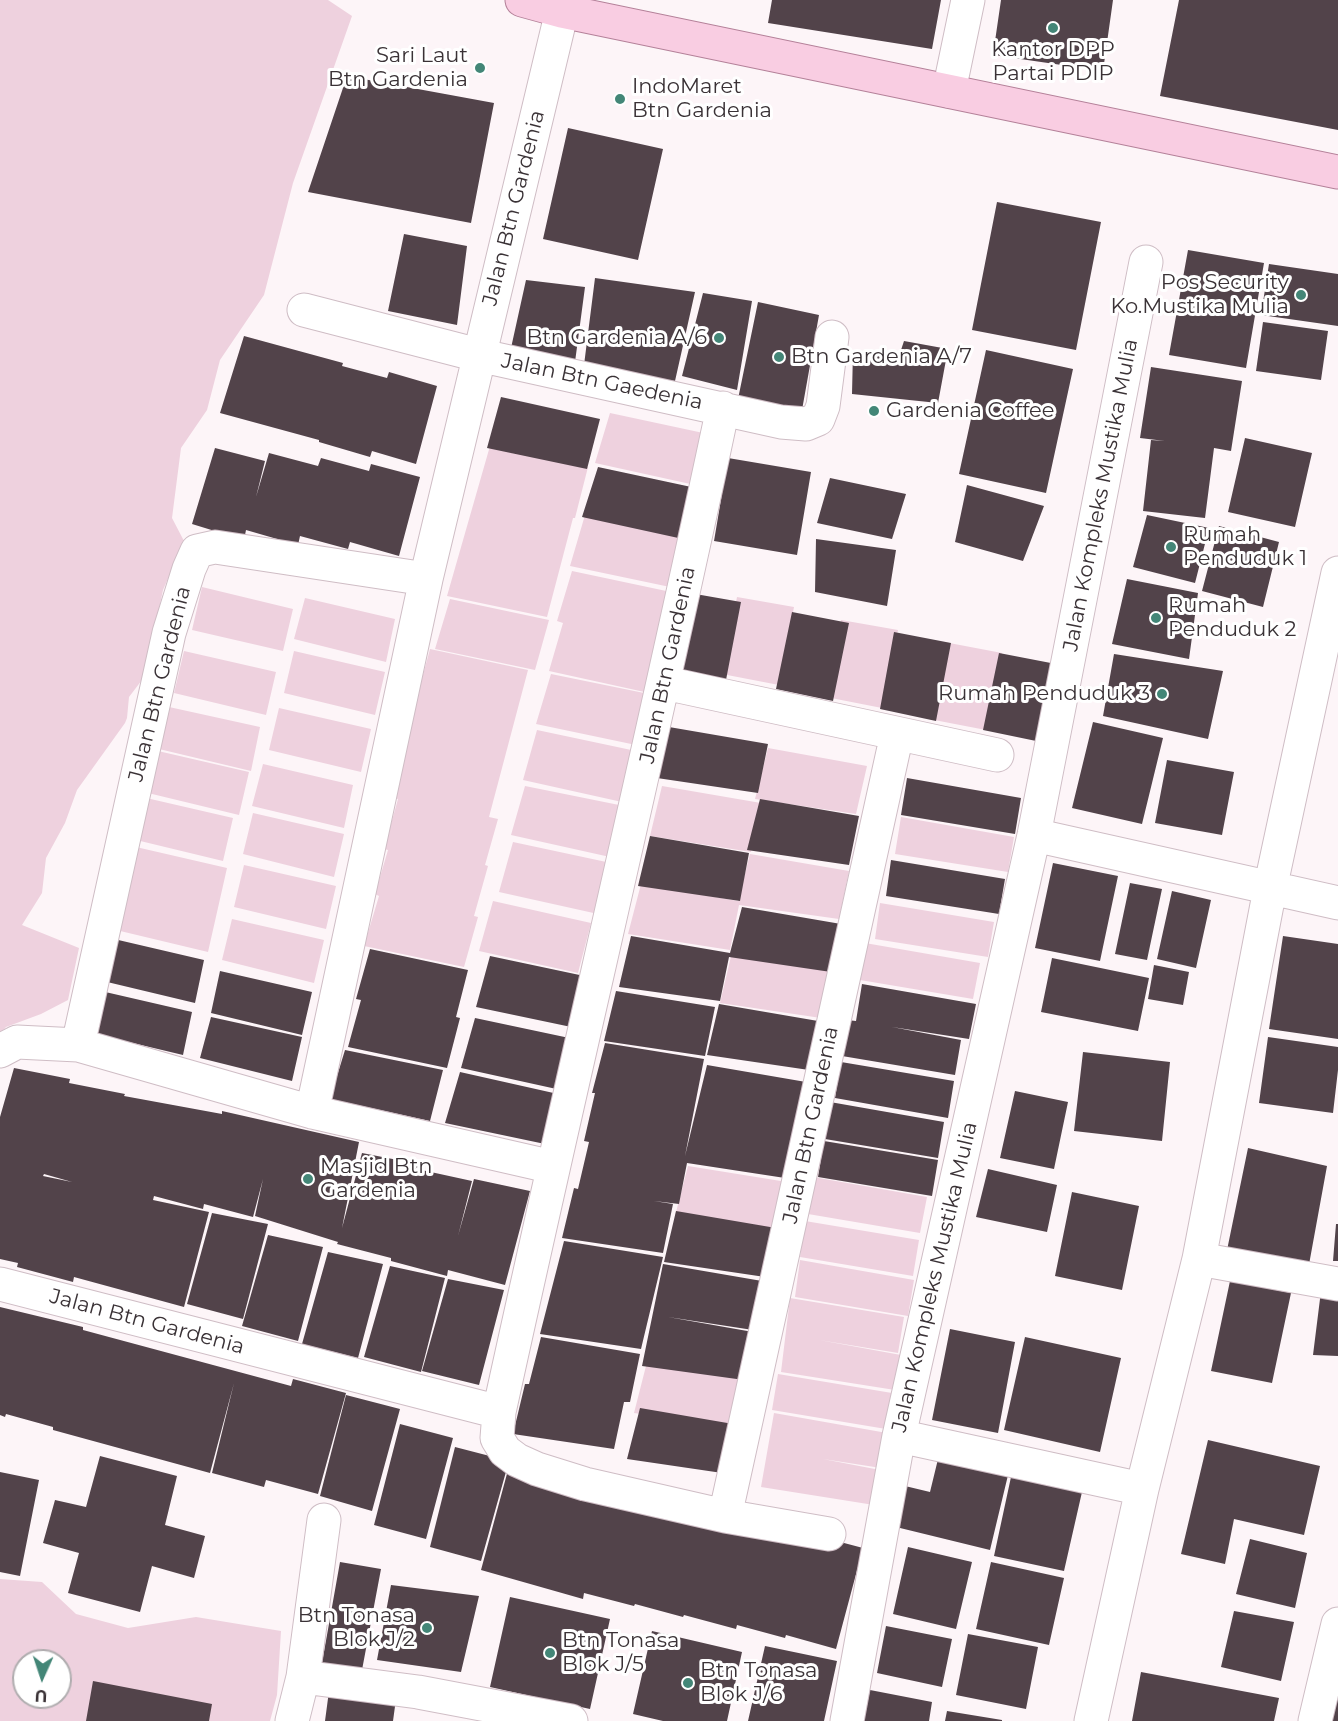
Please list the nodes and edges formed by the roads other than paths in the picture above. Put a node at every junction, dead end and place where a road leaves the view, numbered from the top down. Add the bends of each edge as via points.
1 (522, 0) edge
2 (968, 0) edge
3 (562, 11) junction
4 (949, 91) junction
5 (1338, 172) edge
6 (1146, 262) dead end
7 (304, 310) dead end
8 (832, 337) dead end
9 (478, 355) junction
10 (723, 408) junction
11 (1338, 573) edge
12 (426, 579) junction
13 (1328, 666) edge
14 (665, 683) junction
15 (897, 734) junction
16 (997, 755) dead end
17 (1034, 835) junction
18 (1270, 889) junction
19 (1338, 903) edge
20 (78, 1045) junction
21 (0, 1051) edge
22 (312, 1112) junction
23 (553, 1167) junction
24 (1199, 1259) junction
25 (0, 1284) edge
26 (1338, 1284) edge
27 (498, 1425) junction
28 (898, 1436) junction
29 (1142, 1489) junction
30 (725, 1516) junction
31 (324, 1520) dead end
32 (829, 1534) dead end
33 (1338, 1624) edge
34 (303, 1677) junction
35 (292, 1721) edge
36 (571, 1721) edge
37 (847, 1721) edge
38 (1091, 1721) edge
39 (1315, 1721) edge

1 - 3 main road
2 - 4 street
3 - 4 main road
3 - 9 street, Jalan Btn Gardenia
4 - 5 main road
6 - 17 street, Jalan Kompleks Mustika Mulia
7 - 9 street, Jalan Btn Gaedenia
8 - 10 street, Jalan Btn Gaedenia via 818,419 806,424 781,422
9 - 10 street, Jalan Btn Gaedenia
9 - 12 street, Jalan Btn Gardenia
10 - 14 street, Jalan Btn Gardenia
11 - 13 street
12 - 20 street, Jalan Btn Gardenia via 215,547 197,551 169,633
12 - 22 street, Jalan Btn Gardenia
13 - 18 street
14 - 15 street
14 - 23 street, Jalan Btn Gardenia
15 - 16 street
15 - 30 street, Jalan Btn Gardenia
17 - 18 street
17 - 28 street, Jalan Kompleks Mustika Mulia
18 - 19 street
18 - 24 street
20 - 21 street via 17,1042
20 - 22 street
22 - 23 street
23 - 27 street, Jalan Btn Gardenia
24 - 26 street
24 - 29 street
25 - 27 street, Jalan Btn Gardenia via 293,1361
27 - 30 street via 505,1451 517,1461 585,1484
28 - 29 street
28 - 37 street, Jalan Kompleks Mustika Mulia
29 - 38 street
30 - 32 street
31 - 34 street
33 - 39 street
34 - 35 street
34 - 36 street via 418,1692

